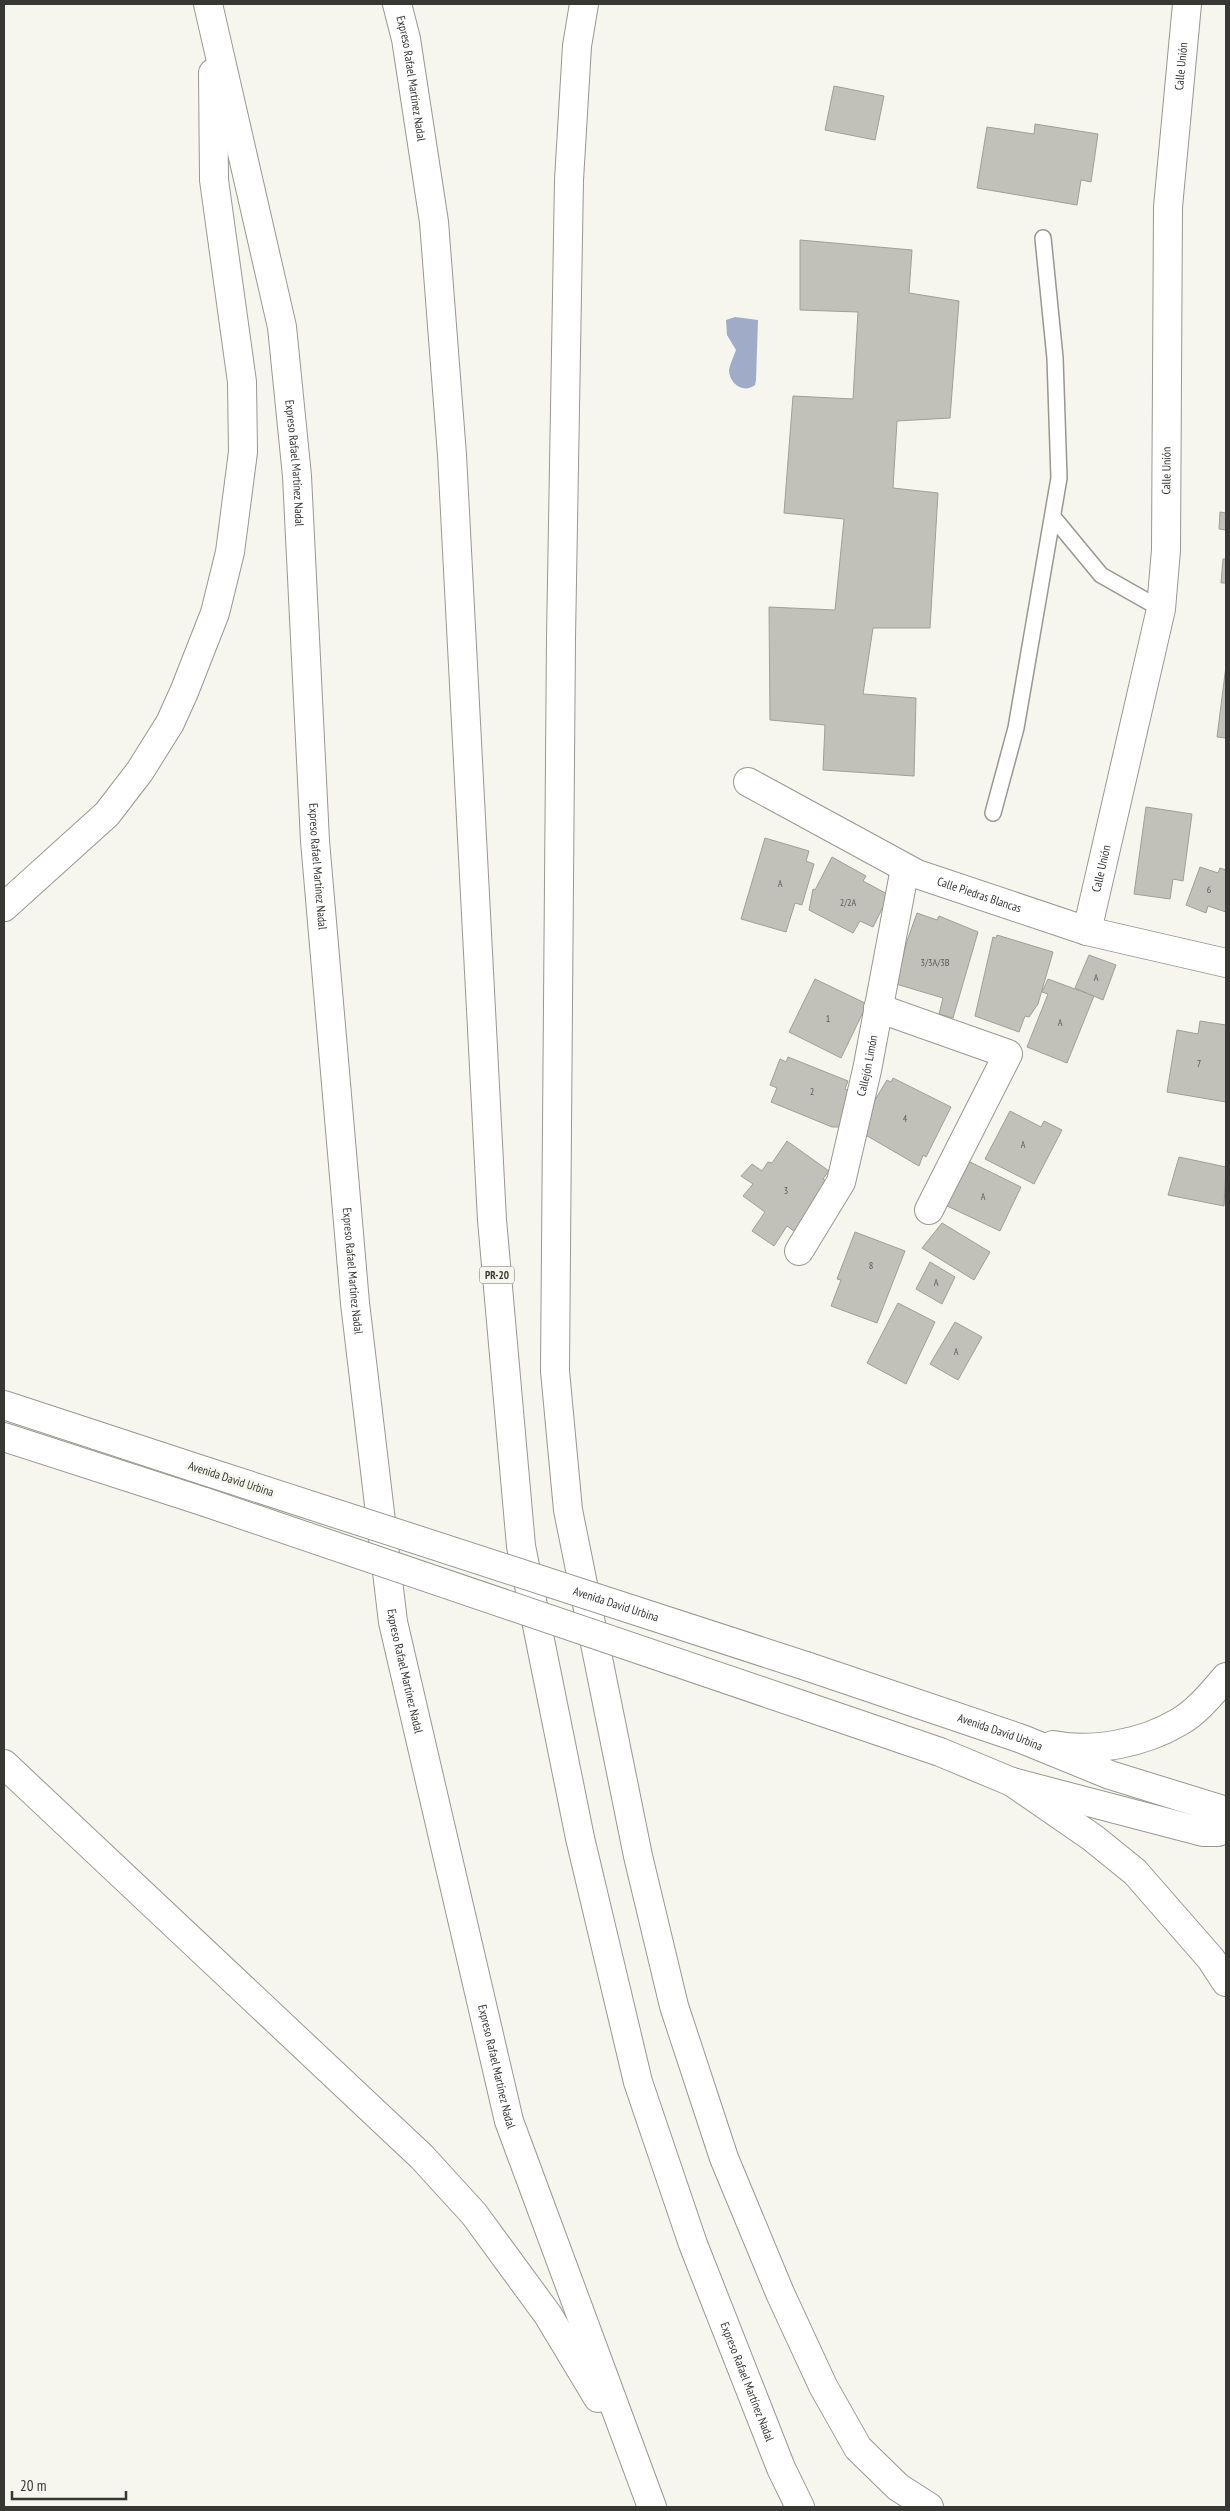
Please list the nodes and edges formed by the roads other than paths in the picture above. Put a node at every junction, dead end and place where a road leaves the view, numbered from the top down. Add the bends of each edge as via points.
1 (397, 4) edge
2 (584, 4) edge
3 (1187, 4) edge
4 (210, 13) edge
5 (1044, 238) dead end
6 (1052, 518) junction
7 (1161, 609) junction
8 (748, 782) dead end
9 (993, 813) dead end
10 (905, 868) junction
11 (4, 908) edge
12 (1087, 931) junction
13 (1226, 962) edge
14 (878, 1008) junction
15 (929, 1210) dead end
16 (799, 1251) dead end
17 (4, 1405) edge
18 (4, 1437) edge
19 (1226, 1678) edge
20 (1022, 1739) junction
21 (4, 1764) edge
22 (1012, 1782) junction
23 (1226, 1810) edge
24 (1226, 1828) edge
25 (1226, 1982) edge
26 (632, 2454) junction
27 (652, 2507) edge
28 (800, 2507) edge
29 (929, 2507) edge

1 - 28 main road, Expreso Rafael Martínez Nadal / PR-20 via 406,39 434,222 452,455 492,1220 521,1546 580,1838 638,2082 693,2244 781,2468
2 - 29 main road via 577,46 569,180 561,648 555,1371 568,1510 642,1875 674,2006 724,2158 780,2293 823,2386 858,2448 898,2488
3 - 7 main road, Calle Unión via 1168,207 1166,550
4 - 11 main road via 214,180 242,382 242,452 230,552 215,613 184,692 170,723 140,771 107,814
4 - 26 main road, Expreso Rafael Martínez Nadal via 282,327 297,476 315,841 355,1303 393,1622 508,2121
5 - 6 lane via 1055,368 1058,478
6 - 7 lane via 1101,575
6 - 9 lane via 1016,728
7 - 12 main road, Calle Unión
8 - 10 main road, Calle Piedras Blancas
10 - 12 main road, Calle Piedras Blancas
10 - 14 main road, Callejón Limón
12 - 13 main road, Calle Piedras Blancas
14 - 15 main road via 1008,1054
14 - 16 main road, Callejón Limón via 841,1182
17 - 20 main road, Avenida David Urbina, bridge
18 - 22 main road, bridge via 940,1752
19 - 20 main road via 1208,1699 1180,1722 1145,1737 1101,1747 1061,1747
20 - 23 main road, Avenida David Urbina via 1110,1775
21 - 26 main road via 422,2157 474,2214 548,2315
22 - 24 main road via 1203,1832 1218,1832
22 - 25 main road via 1093,1838 1134,1872 1211,1959
26 - 27 main road, Expreso Rafael Martínez Nadal

